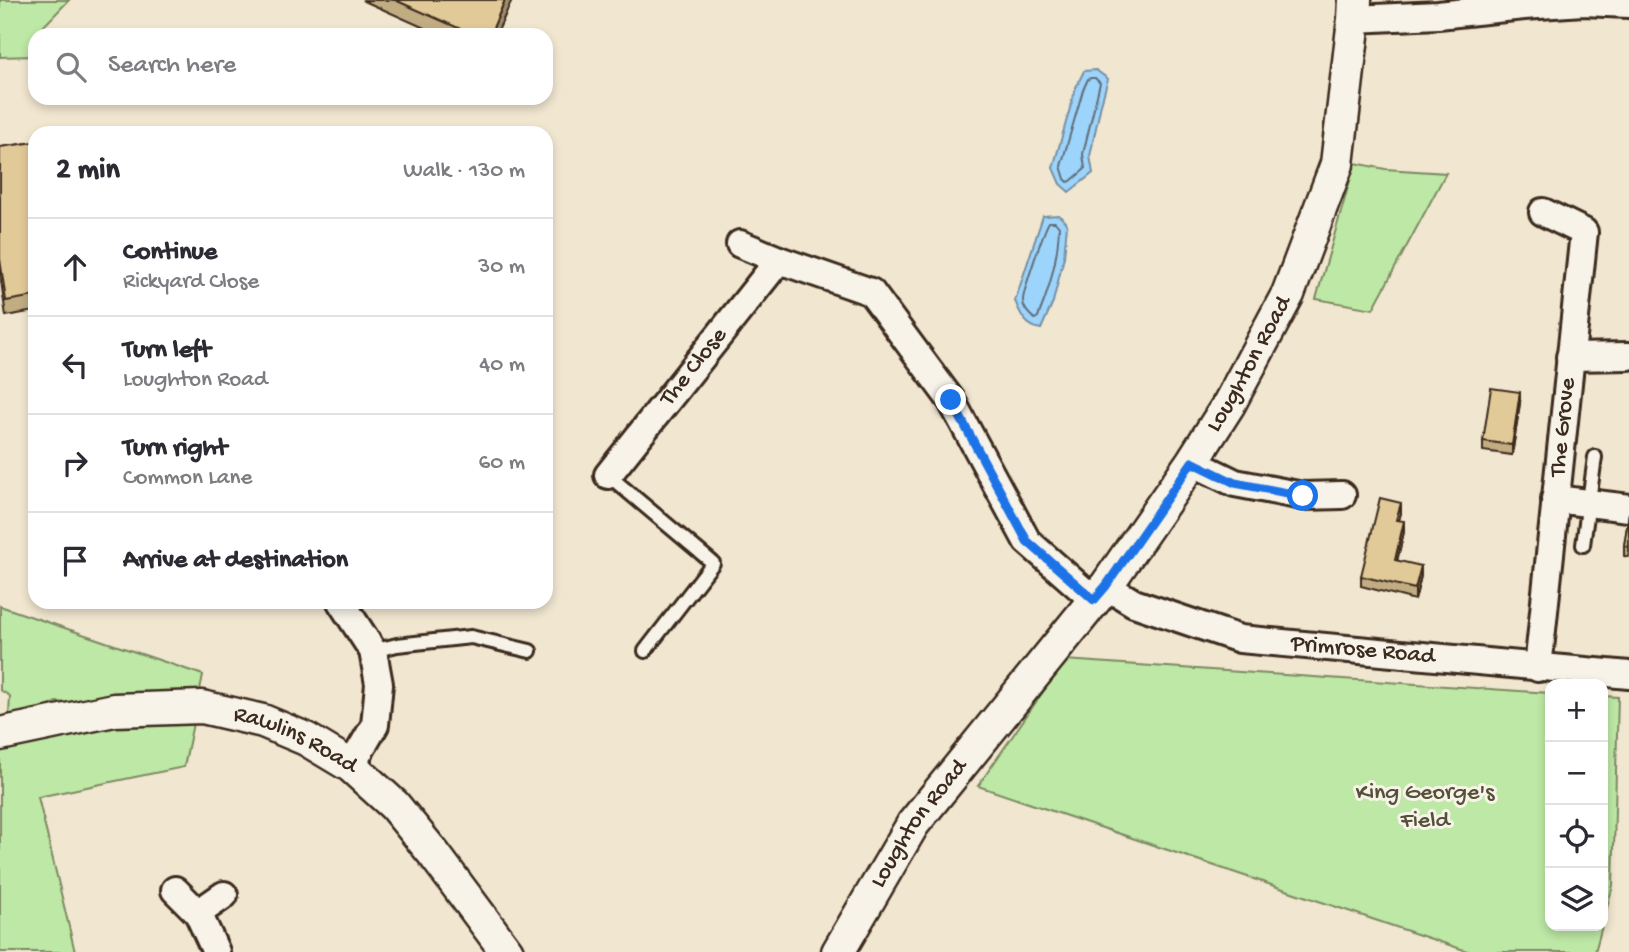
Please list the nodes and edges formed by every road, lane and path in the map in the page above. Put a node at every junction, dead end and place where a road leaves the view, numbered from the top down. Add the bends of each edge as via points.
1 (1629, 4) edge
2 (1479, 5) edge
3 (1354, 9) edge
4 (1543, 212) dead end
5 (740, 244) dead end
6 (779, 260) junction
7 (1629, 356) edge
8 (1570, 357) junction
9 (1595, 457) dead end
10 (1192, 462) junction
11 (608, 475) joint
12 (1342, 495) dead end
13 (1555, 499) junction
14 (1589, 503) junction
15 (1629, 508) edge
16 (1583, 545) dead end
17 (1100, 593) junction
18 (346, 609) edge
19 (373, 651) junction
20 (530, 651) dead end
21 (645, 651) dead end
22 (1538, 668) junction
23 (1629, 675) edge
24 (3, 731) edge
25 (351, 766) junction
26 (175, 890) dead end
27 (224, 895) dead end
28 (198, 913) junction
29 (216, 952) edge
30 (507, 952) edge
31 (838, 952) edge

1 - 2 street
2 - 3 street via 1438,15
3 - 10 street, Loughton Road via 1338,164 1288,294
4 - 8 street, The Grove via 1584,232
5 - 6 street, Primrose Road
6 - 11 street, The Close
6 - 17 street, Primrose Road via 871,292 951,400 1027,541
7 - 8 street
8 - 13 street, The Grove
9 - 14 lane
10 - 12 street via 1235,483 1303,496
10 - 17 street, Loughton Road
11 - 21 lane via 713,563
13 - 14 street
13 - 22 street, The Grove
14 - 15 street
14 - 16 lane
17 - 22 street, Primrose Road via 1240,639
17 - 31 street, Loughton Road via 913,824
18 - 19 street
19 - 20 lane via 471,637
19 - 25 street via 379,684 375,725
22 - 23 street, Primrose Road
24 - 25 street, Rawlins Road via 114,710 202,707 263,721 306,739
25 - 30 street, Rawlins Road via 394,805
26 - 28 street
27 - 28 street
28 - 29 street

